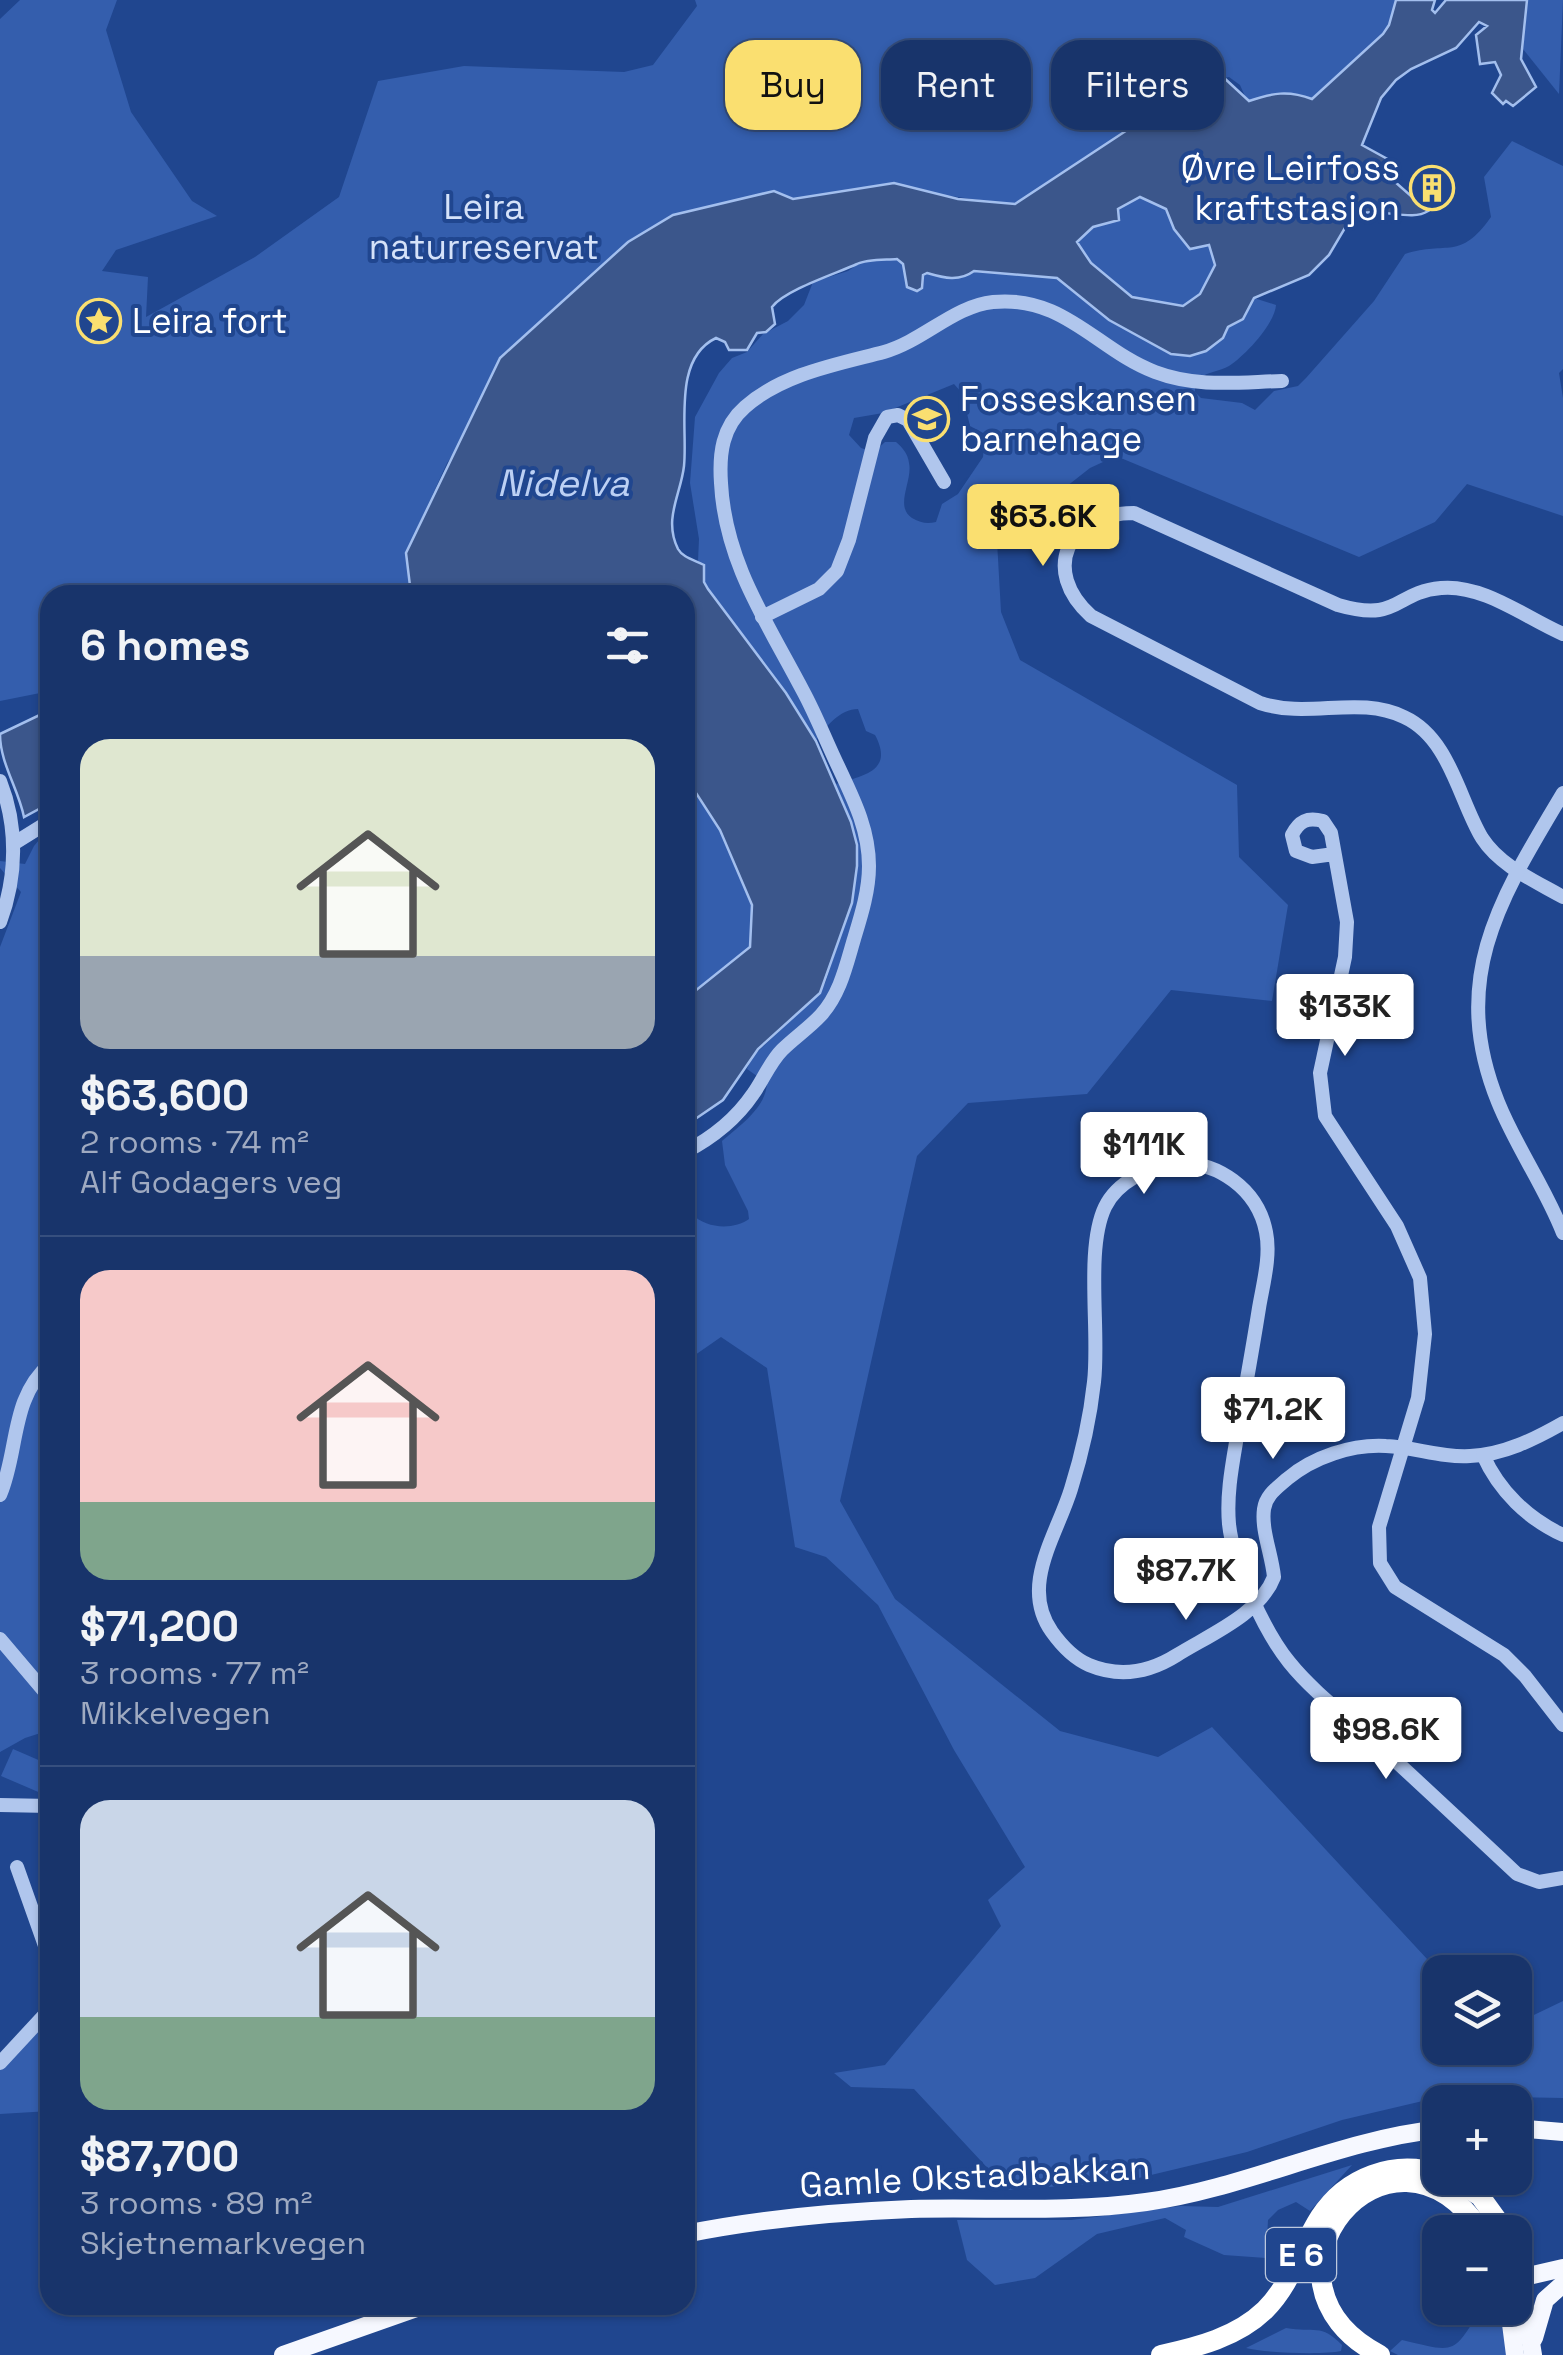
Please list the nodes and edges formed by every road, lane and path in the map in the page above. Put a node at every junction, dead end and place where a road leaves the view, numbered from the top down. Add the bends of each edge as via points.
1 (1282, 381) dead end
2 (944, 482) dead end
3 (762, 617) junction
4 (1563, 634) edge
5 (0, 781) edge
6 (1563, 793) edge
7 (40, 827) edge
8 (14, 844) junction
9 (1334, 854) dead end
10 (1517, 870) junction
11 (1563, 897) edge
12 (0, 922) edge
13 (695, 1145) edge
14 (1563, 1233) edge
15 (40, 1377) edge
16 (1563, 1423) edge
17 (1404, 1448) junction
18 (1483, 1455) junction
19 (0, 1495) edge
20 (1563, 1534) edge
21 (1256, 1602) junction
22 (0, 1639) edge
23 (40, 1686) edge
24 (1563, 1726) edge
25 (0, 1806) edge
26 (40, 1806) edge
27 (17, 1866) dead end
28 (1563, 1878) edge
29 (40, 1932) edge
30 (40, 2019) edge
31 (0, 2063) edge
32 (1532, 2121) edge
33 (1563, 2124) edge
34 (1532, 2129) edge
35 (1422, 2132) edge
36 (1563, 2132) edge
37 (1422, 2171) edge
38 (1478, 2195) edge
39 (1469, 2215) edge
40 (1494, 2215) edge
41 (695, 2232) edge
42 (1563, 2268) edge
43 (1532, 2278) edge
44 (1532, 2282) edge
45 (1563, 2283) edge
46 (397, 2315) edge
47 (1516, 2325) edge
48 (1523, 2325) edge
49 (1527, 2353) edge
50 (283, 2355) edge
51 (1161, 2355) edge
52 (1380, 2355) edge

1 - 3 street via 1172,378 1121,356 1062,314 1004,302 967,309 893,349 790,380 736,416 720,456 727,536
2 - 3 street via 908,420 886,417 836,570 818,589
3 - 13 street via 863,821 865,900 837,992 822,1014 778,1053 734,1118
4 - 10 street via 1452,588 1427,590 1382,612 1361,612 1134,513 1093,520 1068,547 1067,586 1091,616 1260,703 1306,711 1364,706 1413,721 1449,766 1483,839
5 - 8 street
6 - 10 street
7 - 8 street
8 - 12 street
9 - 17 street via 1347,922 1345,957 1320,1073 1326,1116 1397,1226 1420,1278 1425,1334
10 - 11 street
10 - 14 street via 1485,948 1479,1027 1499,1106
15 - 19 street via 24,1399
16 - 18 street
17 - 18 street
17 - 21 street via 1338,1452 1269,1495 1264,1520 1274,1577
17 - 24 street via 1377,1539 1386,1575 1504,1655
18 - 20 street via 1515,1502
21 - 21 street via 1165,1662 1127,1673 1102,1670 1067,1651 1040,1605 1043,1562 1088,1425 1096,1250 1105,1206 1129,1180 1159,1166 1194,1163 1231,1178 1252,1199 1266,1232 1263,1288 1228,1486 1233,1546
21 - 28 street via 1277,1645 1309,1684 1517,1874 1539,1882
22 - 23 street
25 - 26 street
27 - 29 street
30 - 31 street
32 - 33 main road
34 - 36 main road
35 - 41 main road, Gamle Okstadbakkan via 1149,2202 910,2209
37 - 51 highway, E 6 via 1399,2168 1354,2182 1318,2220 1265,2310 1231,2334
38 - 40 highway
39 - 52 highway, E 6 via 1448,2197 1407,2183 1375,2188 1338,2214 1322,2254 1326,2293 1346,2330
42 - 43 main road
44 - 45 main road
45 - 49 main road via 1545,2300
46 - 50 main road
47 - 49 main road
48 - 49 main road

